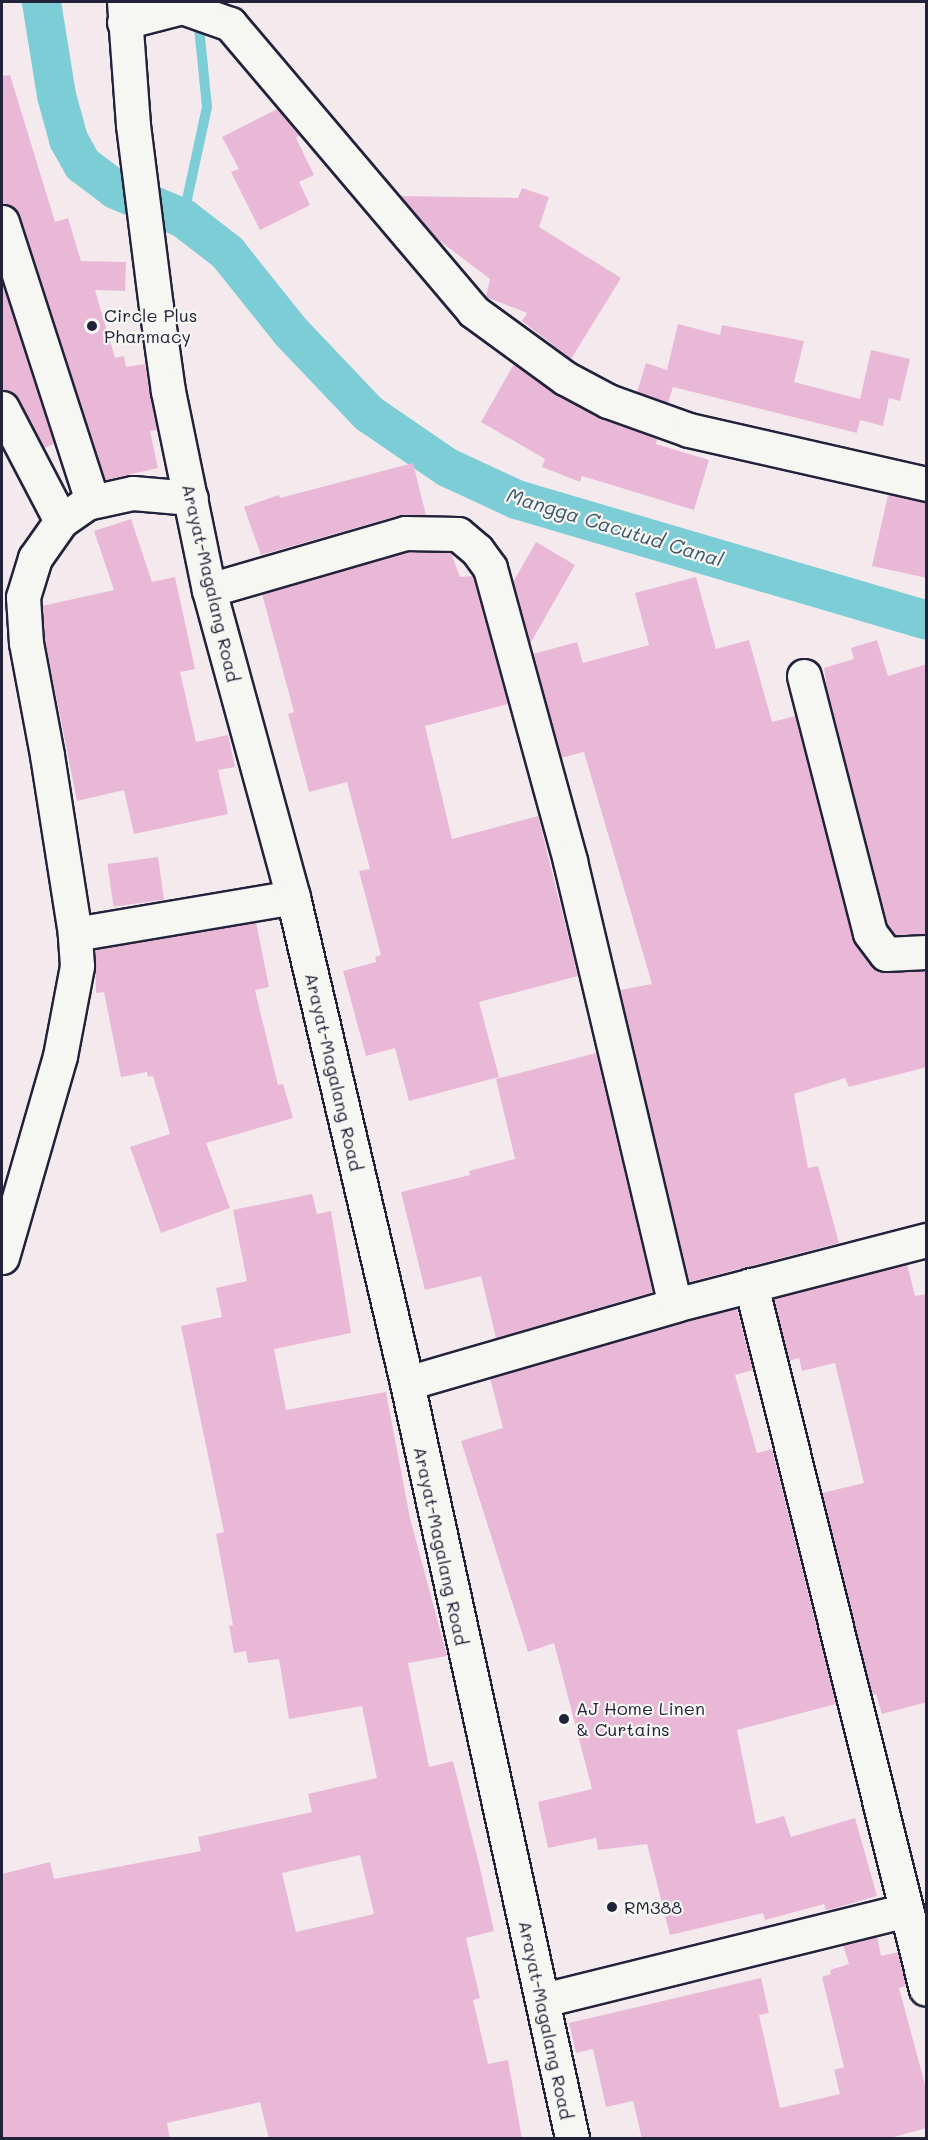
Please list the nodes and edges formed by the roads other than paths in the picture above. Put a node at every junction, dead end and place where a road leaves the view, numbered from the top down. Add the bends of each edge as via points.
1 (124, 12) edge
2 (2, 222) edge
3 (2, 408) edge
4 (927, 484) edge
5 (191, 498) junction
6 (92, 500) junction
7 (61, 521) junction
8 (209, 590) junction
9 (804, 676) dead end
10 (293, 897) junction
11 (75, 934) junction
12 (927, 952) edge
13 (927, 1240) edge
14 (2, 1257) edge
15 (751, 1285) junction
16 (675, 1305) junction
17 (407, 1383) junction
18 (906, 1910) junction
19 (927, 1989) edge
20 (543, 2000) junction
21 (572, 2139) edge

1 - 4 street via 182,8 230,24 473,311 565,378 608,401 689,430
1 - 5 street, Arayat-Magalang Road via 133,126 168,391
2 - 6 street
3 - 7 street
5 - 6 street via 133,493
5 - 8 street, Arayat-Magalang Road
6 - 7 street
7 - 11 street via 35,558 23,597 26,643
8 - 10 street, Arayat-Magalang Road
8 - 16 street via 405,533 458,534 490,568 570,861
9 - 12 street via 870,933 886,954
10 - 11 street
10 - 17 street, Arayat-Magalang Road
11 - 14 street via 77,966 60,1056
13 - 15 street
15 - 16 street
15 - 18 street
16 - 17 street
17 - 20 street, Arayat-Magalang Road via 494,1793
18 - 19 street
18 - 20 street
20 - 21 street, Arayat-Magalang Road

